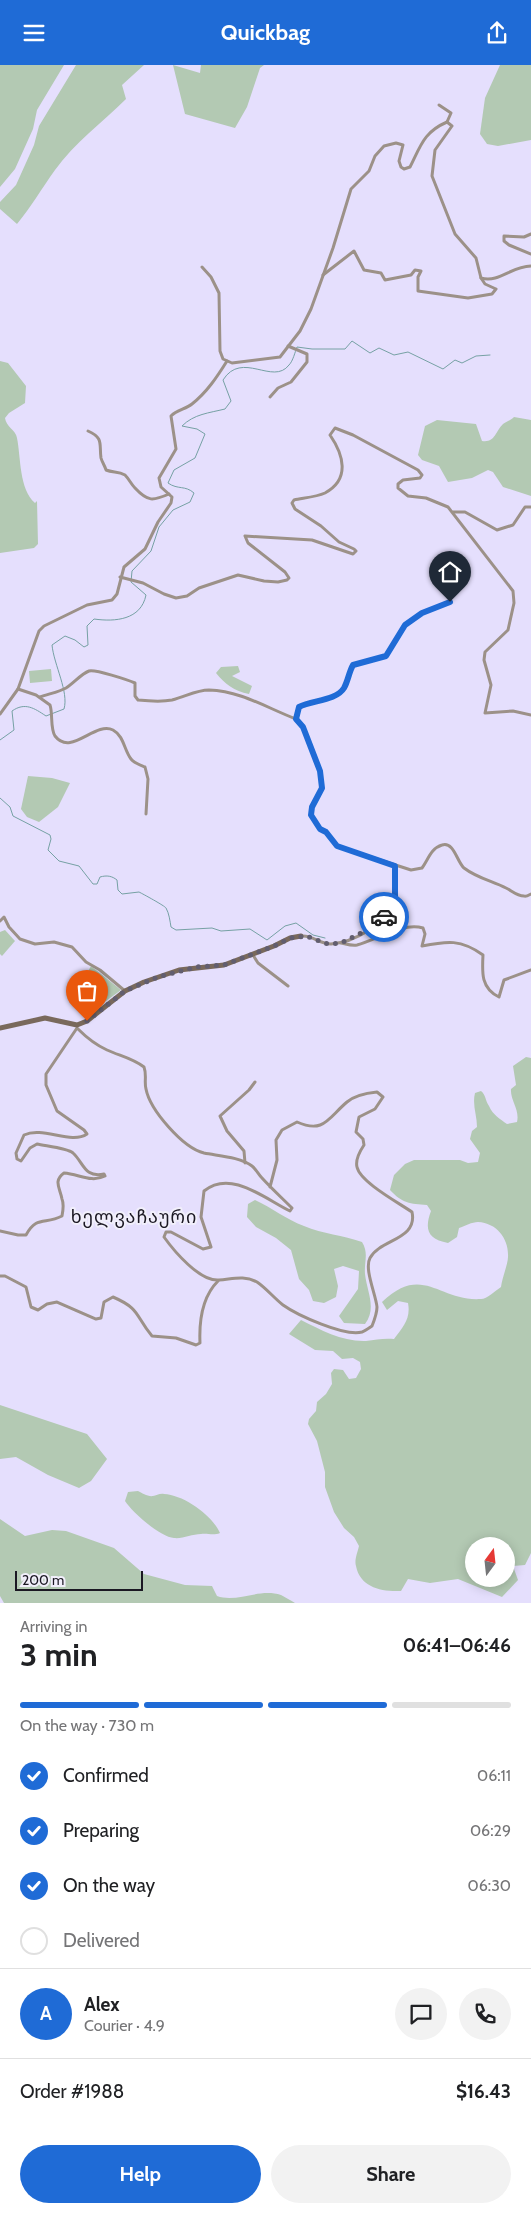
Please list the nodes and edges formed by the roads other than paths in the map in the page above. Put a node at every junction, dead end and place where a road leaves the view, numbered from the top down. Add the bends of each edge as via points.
1 (439, 105) dead end
2 (447, 122) junction
3 (531, 234) edge
4 (531, 253) edge
5 (531, 266) edge
6 (202, 267) dead end
7 (323, 275) junction
8 (481, 278) junction
9 (288, 346) junction
10 (227, 361) junction
11 (270, 397) dead end
12 (88, 431) dead end
13 (170, 494) junction
14 (531, 507) edge
15 (452, 512) junction
16 (120, 577) junction
17 (450, 602) dead end
18 (18, 689) junction
19 (40, 697) junction
20 (0, 714) edge
21 (531, 715) edge
22 (296, 719) junction
23 (146, 814) dead end
24 (395, 866) junction
25 (531, 895) edge
26 (0, 921) edge
27 (301, 936) joint
28 (341, 943) junction
29 (253, 954) junction
30 (531, 970) edge
31 (288, 986) dead end
32 (125, 991) junction
33 (77, 1027) junction
34 (0, 1028) edge
35 (255, 1082) dead end
36 (245, 1163) junction
37 (270, 1187) junction
38 (0, 1231) edge
39 (0, 1277) edge
40 (218, 1280) junction

1 - 2 street via 451,113
2 - 7 street via 434,127 425,136 410,167 404,169 399,161 403,145 384,146 375,156 369,171 351,189
2 - 8 street via 452,126 435,150 432,175 454,234 476,258
3 - 4 street via 504,236 504,241
5 - 8 street via 508,271 499,279
6 - 10 street via 219,293 220,351
7 - 8 street via 354,251 364,270 381,273 385,279 421,271 418,291 468,298 492,294 496,289 484,284
7 - 9 street via 304,323
9 - 10 street via 280,357
9 - 11 street via 308,354 308,362 291,382 278,388
10 - 13 street via 204,394 171,416 176,449 158,478 161,487
12 - 13 street via 96,434 100,441 106,470 127,477 148,499 155,500
13 - 16 street via 172,503 145,549 124,567
14 - 15 street via 525,507 514,525 497,530 466,512
15 - 16 street via 448,507 426,498 401,492 398,483 420,478 422,475 418,470 335,428 330,435 340,450 343,462 339,480 325,493 292,503 295,509 339,542 354,549 354,554 312,540 245,535 248,543 285,571 287,580 264,581 238,575 176,598
15 - 21 street via 513,591 514,603 508,630 485,652 490,685 485,713 513,711
16 - 18 street via 117,594 112,600 87,605 38,631
17 - 22 street via 422,613 405,625 386,656 353,665 344,688 337,695 299,707
18 - 19 street
18 - 20 street
19 - 22 street via 66,688 89,671 95,671 135,683 138,700 172,700 190,693 223,691 242,695
19 - 23 street via 50,705 53,731 60,740 70,742 102,729 112,729 120,737 132,761 145,767 148,779
22 - 24 street via 303,727 320,771 322,788 311,815 320,829 337,846
24 - 25 street via 411,870 422,868 433,849 447,845 463,867 480,878 518,895
24 - 28 street via 395,901 387,914 379,924
26 - 32 street via 4,917 20,939 72,947 86,962
27 - 28 street via 328,944
27 - 29 street
28 - 30 street via 355,945 416,926 425,934 422,946 455,941 473,947 483,955 485,986 499,997 504,980
29 - 31 street via 258,963
29 - 32 street via 224,965 179,971
32 - 33 street
33 - 34 street via 45,1017
33 - 36 street via 88,1039 144,1067 146,1089 158,1116 178,1135 200,1152
33 - 38 street via 46,1074 46,1085 57,1111 87,1134 74,1137 33,1131 24,1135 16,1153 17,1159 21,1161 37,1144 66,1150 91,1174 105,1176 98,1180 64,1173 57,1183 63,1201 62,1216 32,1224 26,1235
35 - 36 street via 220,1116 227,1131 244,1151
36 - 37 street via 253,1166
37 - 40 street via 292,1208 290,1211 243,1186 212,1184 204,1191 201,1217 211,1247 203,1249 166,1231 164,1237 189,1266 210,1279
37 - 40 street via 277,1160 276,1140 282,1130 297,1122 310,1128 322,1125 348,1101 368,1092 376,1092 382,1097 375,1109 359,1117 356,1123 356,1132 364,1145 358,1154 357,1167 363,1179 412,1213 413,1219 401,1237 379,1248 370,1258 368,1267 377,1309 372,1326 361,1333 347,1332 284,1305 256,1282 231,1277
39 - 40 street via 26,1287 31,1307 38,1310 57,1302 96,1319 101,1318 104,1302 114,1297 138,1313 152,1335 196,1345 200,1343 201,1316

